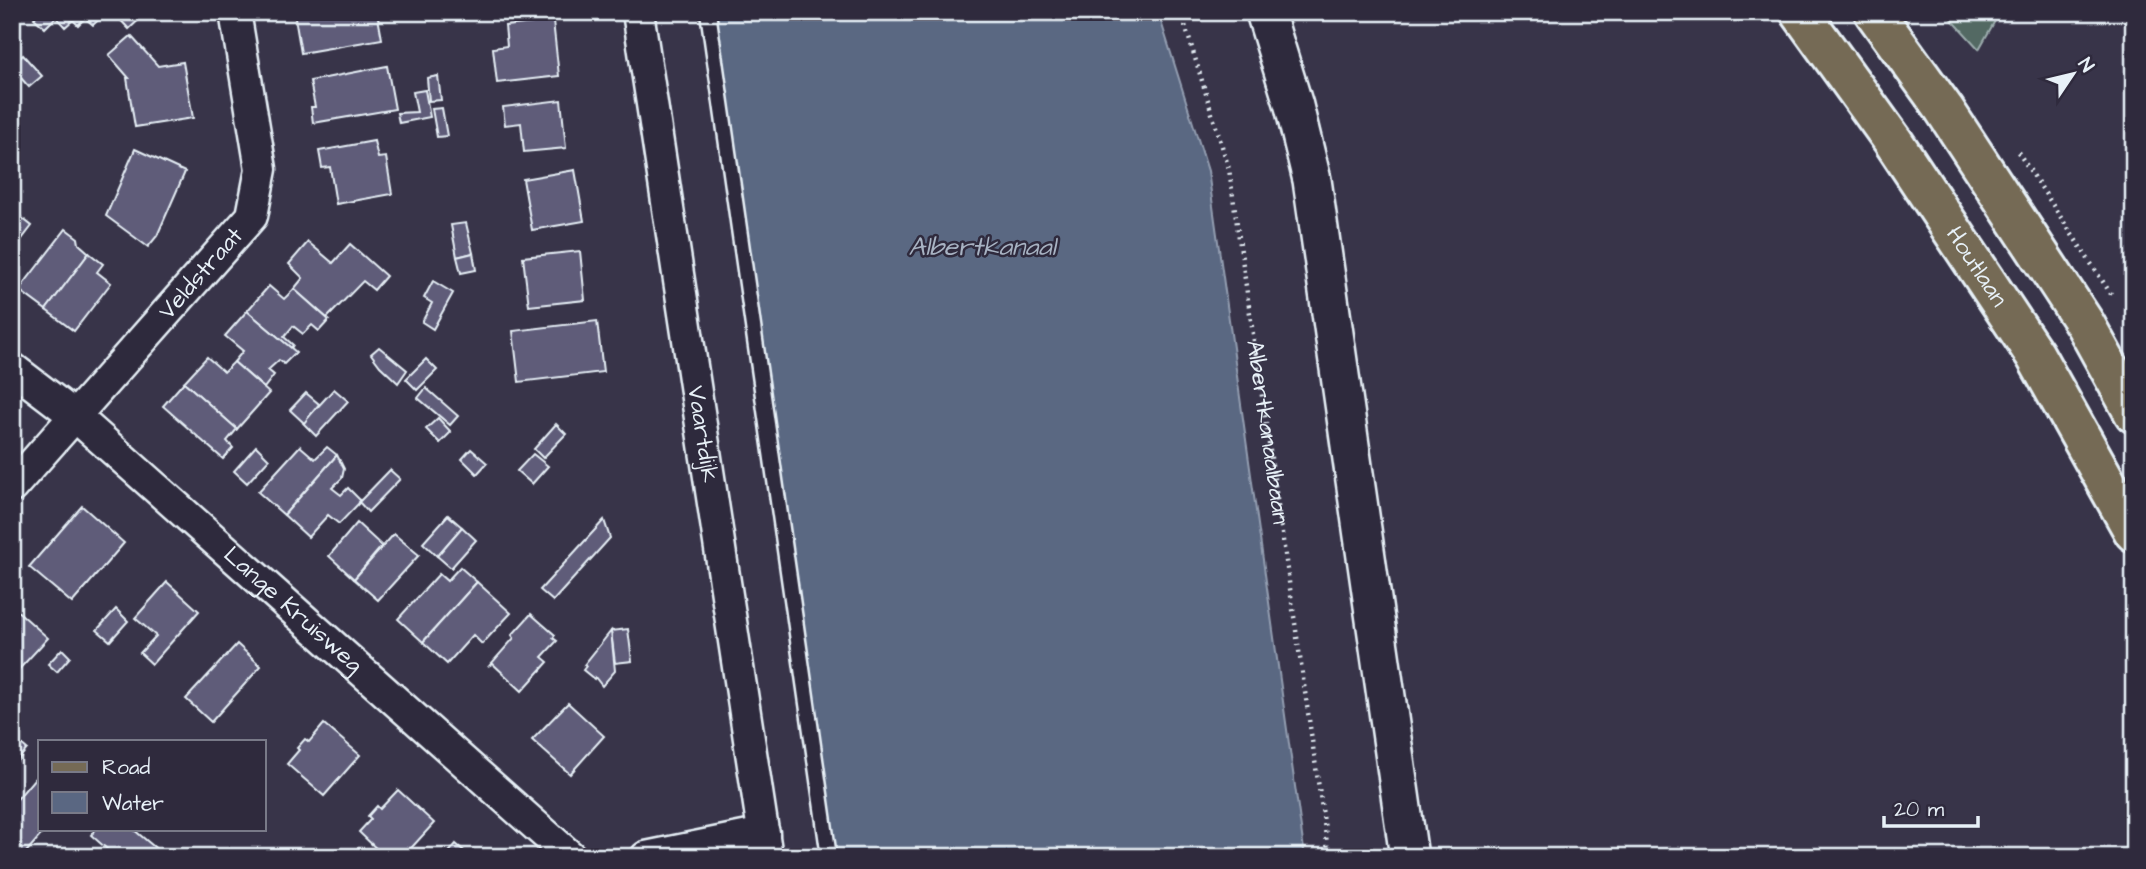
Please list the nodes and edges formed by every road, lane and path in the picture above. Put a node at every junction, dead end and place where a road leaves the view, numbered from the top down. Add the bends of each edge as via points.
1 (235, 12) edge
2 (638, 12) edge
3 (708, 12) edge
4 (1181, 12) edge
5 (1265, 12) edge
6 (1800, 12) edge
7 (1874, 12) edge
8 (12, 368) edge
9 (2134, 412) edge
10 (75, 416) junction
11 (12, 487) edge
12 (2134, 532) edge
13 (765, 845) edge
14 (572, 857) edge
15 (646, 857) edge
16 (829, 857) edge
17 (1329, 857) edge
18 (1409, 857) edge

1 - 10 street, Veldstraat via 261,169 252,216
2 - 13 street, Vaartdijk
3 - 16 lane
4 - 17 path, Albertkanaalbaan via 1229,169
5 - 18 street via 1312,180
6 - 12 main road, Houtlaan via 1894,141 2035,355
7 - 9 main road via 1944,109 2077,313
8 - 10 street, Lange Kruisweg
10 - 11 street, Veldstraat
10 - 14 street, Lange Kruisweg
13 - 15 street

